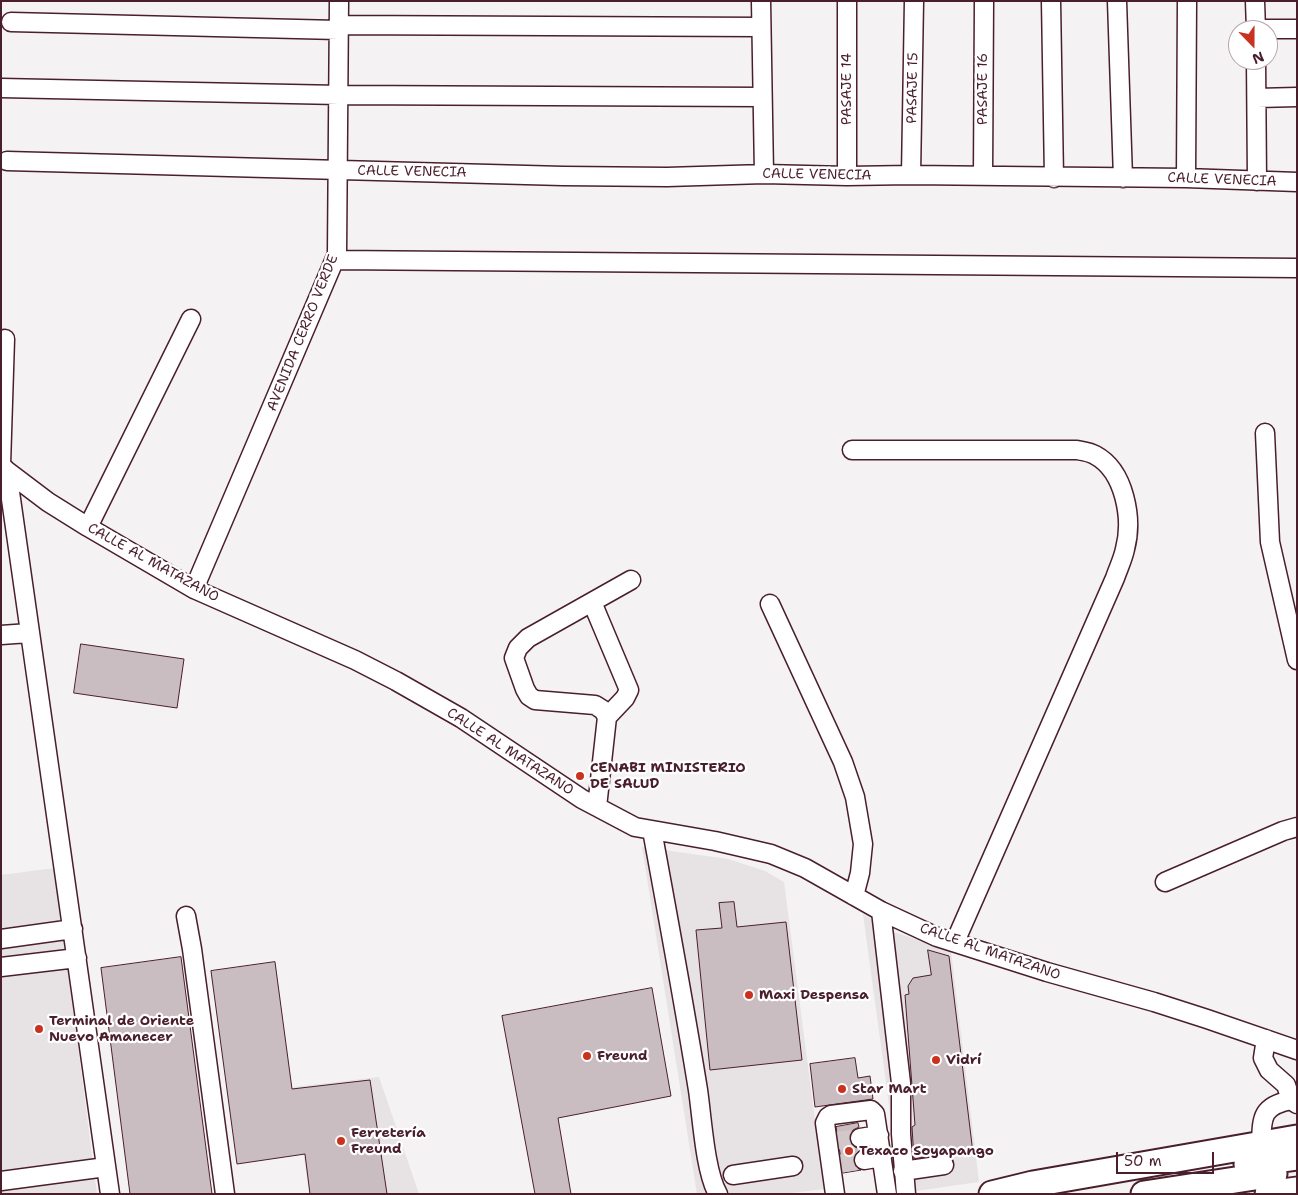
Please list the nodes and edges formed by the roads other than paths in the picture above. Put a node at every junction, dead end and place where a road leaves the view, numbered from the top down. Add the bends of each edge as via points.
1 (339, 1) edge
2 (761, 1) edge
3 (847, 1) edge
4 (914, 1) edge
5 (984, 1) edge
6 (1051, 1) edge
7 (1117, 1) edge
8 (1187, 1) edge
9 (1256, 1) edge
10 (1256, 20) edge
11 (11, 22) dead end
12 (761, 27) junction
13 (338, 28) junction
14 (1278, 29) edge
15 (1297, 29) edge
16 (1256, 70) edge
17 (1, 88) edge
18 (339, 95) junction
19 (762, 97) junction
20 (1297, 97) edge
21 (1257, 98) junction
22 (7, 161) dead end
23 (338, 170) junction
24 (764, 174) junction
25 (911, 175) junction
26 (847, 176) junction
27 (983, 176) junction
28 (1054, 178) junction
29 (1123, 178) junction
30 (1186, 178) junction
31 (1257, 181) junction
32 (1297, 182) edge
33 (335, 260) junction
34 (1297, 268) edge
35 (191, 319) dead end
36 (5, 339) dead end
37 (1266, 433) dead end
38 (852, 450) dead end
39 (3, 467) edge
40 (88, 527) junction
41 (631, 580) dead end
42 (194, 589) junction
43 (592, 602) junction
44 (770, 604) dead end
45 (30, 633) junction
46 (1, 635) edge
47 (1297, 660) edge
48 (607, 717) junction
49 (597, 807) junction
50 (1297, 827) edge
51 (652, 830) junction
52 (1165, 882) dead end
53 (854, 896) junction
54 (881, 911) junction
55 (186, 916) dead end
56 (73, 929) junction
57 (1, 939) edge
58 (956, 942) junction
59 (77, 958) junction
60 (1, 967) edge
61 (1266, 1039) junction
62 (1297, 1050) edge
63 (1294, 1102) edge
64 (878, 1135) junction
65 (860, 1138) tunnel mouth
66 (1297, 1138) edge
67 (882, 1157) junction
68 (864, 1160) tunnel mouth
69 (944, 1165) dead end
70 (793, 1166) dead end
71 (1285, 1166) edge
72 (106, 1167) junction
73 (903, 1171) junction
74 (733, 1174) dead end
75 (1, 1180) edge
76 (110, 1194) edge
77 (225, 1194) edge
78 (718, 1194) edge
79 (835, 1194) edge
80 (887, 1194) edge
81 (906, 1194) edge
82 (992, 1194) edge
83 (1025, 1194) edge
84 (1144, 1194) edge
85 (1268, 1194) edge

1 - 13 street, AVENIDA CERRO VERDE
2 - 12 street
3 - 26 street, PASAJE 14
4 - 25 street, PASAJE 15
5 - 27 street, PASAJE 16
6 - 28 street
7 - 29 street
8 - 30 street
9 - 10 street
11 - 13 street
12 - 13 street
12 - 19 street
13 - 18 street, AVENIDA CERRO VERDE
14 - 15 street
16 - 21 street
17 - 18 street
18 - 19 street
18 - 23 street, AVENIDA CERRO VERDE
19 - 24 street
20 - 21 street
21 - 31 street
22 - 23 street, CALLE VENECIA
23 - 24 street, CALLE VENECIA via 667,177
23 - 33 street, AVENIDA CERRO VERDE
24 - 26 street, CALLE VENECIA
25 - 26 street, CALLE VENECIA
25 - 27 street, CALLE VENECIA
27 - 28 street, CALLE VENECIA
28 - 29 street, CALLE VENECIA
29 - 30 street, CALLE VENECIA
30 - 31 street, CALLE VENECIA
31 - 32 street, CALLE VENECIA
33 - 34 street
33 - 42 street, AVENIDA CERRO VERDE
35 - 40 street
36 - 39 street
37 - 47 street via 1270,542
38 - 58 street via 1076,450 1095,455 1110,467 1126,501 1129,524 1126,549 1115,578
39 - 40 street, CALLE AL MATAZANO via 48,502
39 - 45 street
40 - 42 street, CALLE AL MATAZANO
41 - 43 street
42 - 49 street, CALLE AL MATAZANO via 396,681 461,718
43 - 48 street via 629,690
43 - 48 street via 528,638 514,658 525,690 535,700 595,705 604,710
44 - 53 street via 844,762 855,797 863,844
45 - 46 street
45 - 56 street
48 - 49 street
49 - 51 street, CALLE AL MATAZANO via 635,827
50 - 52 street
51 - 53 street, CALLE AL MATAZANO via 771,854 805,868
51 - 78 street via 709,1166
53 - 54 street, CALLE AL MATAZANO
54 - 58 street, CALLE AL MATAZANO
54 - 73 street via 901,1083
55 - 77 street
56 - 57 street
56 - 59 street
58 - 61 street, CALLE AL MATAZANO via 1047,972 1163,1004
59 - 60 street
59 - 72 street
61 - 62 street, CALLE AL MATAZANO
61 - 63 street via 1263,1058 1269,1070 1286,1085
63 - 71 street via 1281,1102 1265,1112 1262,1120
64 - 65 street
64 - 67 street
64 - 79 street via 875,1114 871,1110 828,1117 825,1123 832,1142
66 - 71 highway
67 - 68 street
67 - 80 street
69 - 73 street
70 - 74 street
71 - 82 highway via 1033,1184
71 - 83 highway
71 - 84 highway
71 - 85 highway
72 - 75 street
72 - 76 street
73 - 81 street

